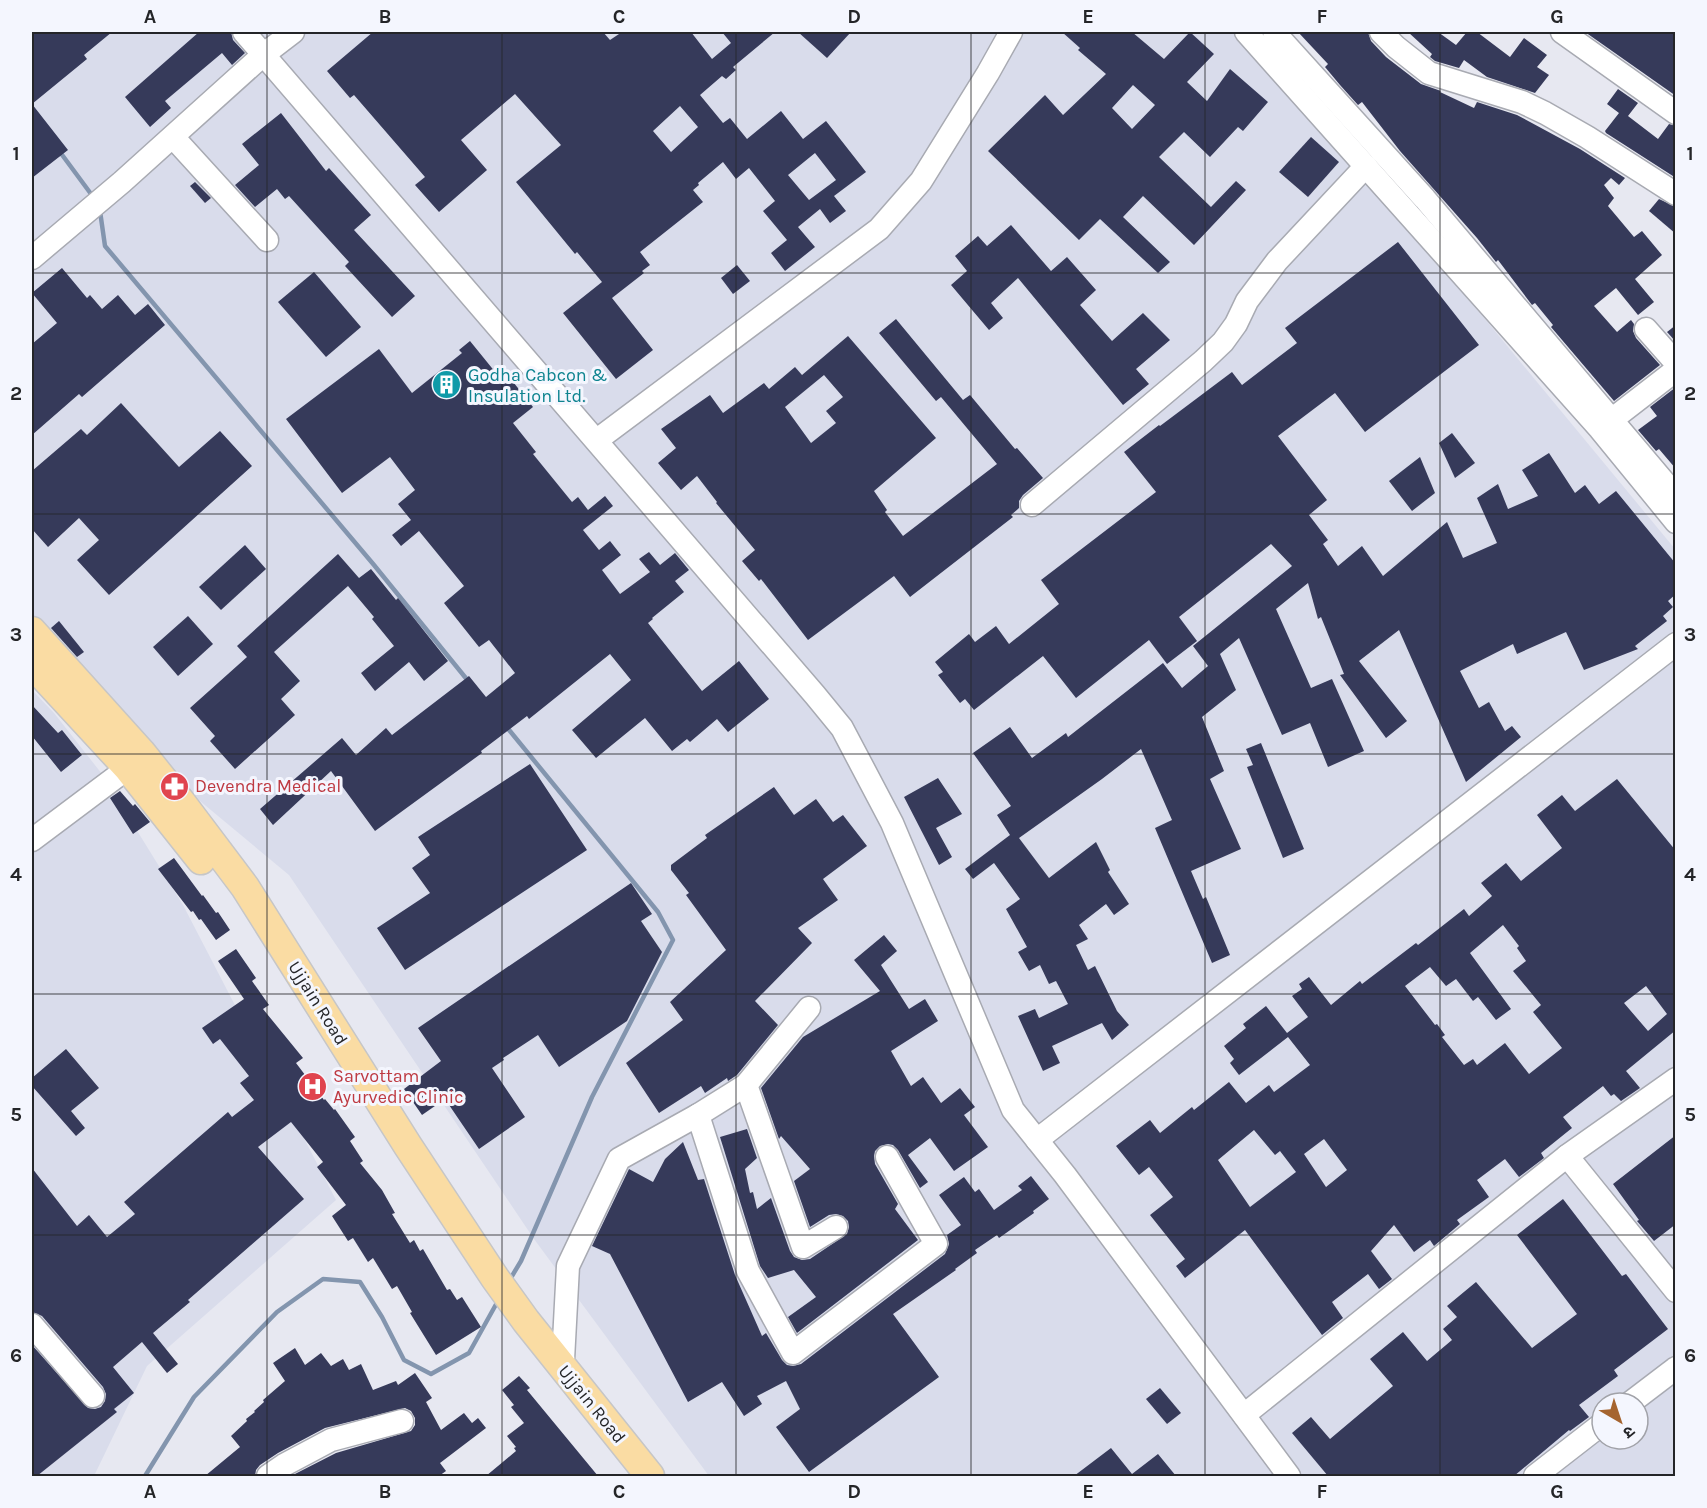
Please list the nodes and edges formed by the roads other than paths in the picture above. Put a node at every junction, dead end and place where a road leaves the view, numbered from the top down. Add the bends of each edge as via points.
1 (244, 32) edge
2 (293, 32) edge
3 (1011, 32) edge
4 (1246, 32) edge
5 (1274, 32) edge
6 (1381, 32) edge
7 (1562, 32) edge
8 (263, 55) junction
9 (1676, 113) edge
10 (173, 137) junction
11 (1366, 166) junction
12 (1676, 194) edge
13 (267, 240) dead end
14 (32, 258) edge
15 (1646, 329) dead end
16 (1676, 363) edge
17 (1676, 370) edge
18 (1606, 425) junction
19 (597, 440) junction
20 (1676, 496) edge
21 (1032, 505) dead end
22 (1676, 522) edge
23 (32, 631) edge
24 (1676, 644) edge
25 (32, 664) edge
26 (134, 760) junction
27 (32, 840) edge
28 (809, 1008) dead end
29 (1676, 1079) edge
30 (746, 1085) junction
31 (698, 1115) junction
32 (1037, 1140) junction
33 (1568, 1156) junction
34 (887, 1158) dead end
35 (836, 1227) dead end
36 (1676, 1291) edge
37 (32, 1325) edge
38 (519, 1328) junction
39 (560, 1364) junction
40 (1676, 1368) edge
41 (1646, 1391) edge
42 (93, 1396) dead end
43 (1244, 1415) junction
44 (402, 1421) dead end
45 (1590, 1433) edge
46 (268, 1476) edge
47 (629, 1476) edge
48 (650, 1476) edge
49 (1289, 1476) edge
50 (1535, 1476) edge

1 - 8 street
2 - 8 street
3 - 19 street via 921,181 879,229
4 - 11 street
5 - 18 street via 1425,199
6 - 12 street via 1429,73 1545,113
7 - 9 street
8 - 10 street
8 - 19 street
10 - 13 street
10 - 14 street
11 - 18 street
11 - 21 street via 1277,261 1222,342
15 - 16 street
17 - 18 street
18 - 20 street
18 - 22 street
19 - 32 street via 842,728 892,824 1013,1110
23 - 26 main road, Ujjain Road
24 - 32 street
25 - 26 main road, Ujjain Road
26 - 27 street
26 - 38 main road, Ujjain Road via 233,902 338,1072
28 - 30 street
29 - 33 street
30 - 31 street
30 - 35 street via 803,1247
31 - 34 street via 748,1271 794,1353 936,1244
31 - 39 street via 619,1160 568,1266
32 - 43 street
33 - 36 street
33 - 43 street
37 - 42 street
38 - 39 main road, Ujjain Road
38 - 47 main road, Ujjain Road
39 - 48 main road, Ujjain Road
40 - 41 street
43 - 49 street
44 - 46 street via 331,1440
45 - 50 street

